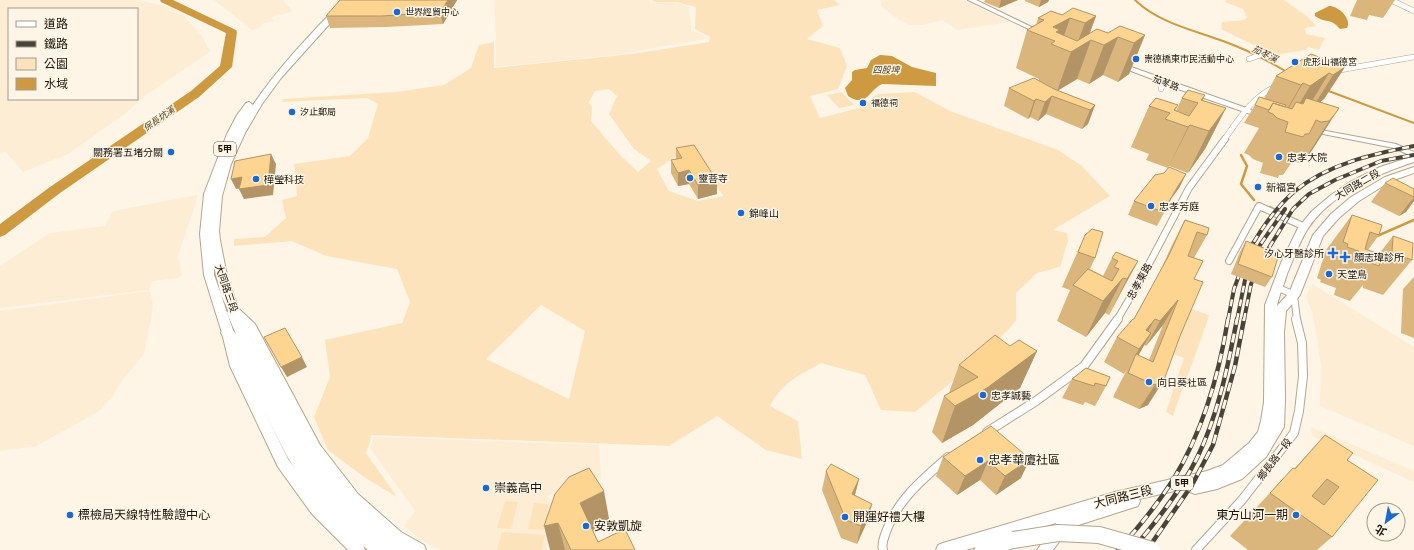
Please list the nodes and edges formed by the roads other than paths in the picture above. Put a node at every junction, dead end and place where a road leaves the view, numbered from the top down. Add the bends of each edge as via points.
1 (341, 0) edge
2 (348, 0) edge
3 (971, 0) edge
4 (1391, 0) edge
5 (1414, 11) edge
6 (1049, 36) edge
7 (1263, 54) dead end
8 (1414, 57) edge
9 (1249, 59) dead end
10 (1116, 63) edge
11 (1329, 72) edge
12 (1163, 82) junction
13 (1287, 83) edge
14 (1161, 89) dead end
15 (1246, 110) junction
16 (1271, 118) edge
17 (1307, 129) edge
18 (1414, 155) edge
19 (1414, 159) edge
20 (1414, 170) edge
21 (1305, 227) junction
22 (1229, 261) dead end
23 (1277, 287) junction
24 (1294, 295) junction
25 (234, 313) junction
26 (228, 333) junction
27 (982, 435) edge
28 (955, 453) edge
29 (358, 550) edge
30 (381, 550) edge
31 (398, 550) edge
32 (419, 550) edge
33 (883, 550) edge
34 (943, 550) edge
35 (983, 550) edge
36 (1009, 550) edge
37 (1044, 550) edge
38 (1130, 550) edge
39 (1152, 550) edge
40 (1196, 550) edge

1 - 26 main road, 大同路三段 / 5甲 via 257,93 240,117 216,171 209,194 205,234 209,275
2 - 25 main road, 大同路三段 / 5甲 via 265,93 240,134 226,170 219,192 214,231 219,269
3 - 6 street
4 - 5 street
7 - 9 street
8 - 11 street
10 - 12 street, 茄苳路
12 - 14 street
12 - 15 street, 茄苳路
13 - 15 street, 忠孝東路 via 1269,89
15 - 16 street, 茄苳路
15 - 27 street, 忠孝東路 via 1189,188 1115,324 1084,366 1036,401
17 - 18 street via 1396,146
19 - 21 main road, 大同路二段 / 5甲 via 1383,169 1353,184 1334,197
20 - 24 main road, 大同路二段 / 5甲 via 1388,179 1355,199 1335,216 1318,236
21 - 22 street via 1259,206
21 - 23 main road, 大同路二段 / 5甲
23 - 24 street
23 - 34 main road, 大同路三段 / 5甲 via 1271,305 1268,421 1264,434 1254,447 1228,469 1208,477 1115,498
24 - 37 main road, 大同路三段 / 5甲 via 1280,310 1277,427 1261,453 1237,475 1217,483 1121,504 1064,523
24 - 40 street, 鄉長路一段 via 1302,343 1299,411 1294,433 1242,500
25 - 31 highway via 246,342 308,458 361,518
25 - 32 main road, 大同路三段 via 251,327 315,450 353,499 396,537
26 - 29 main road, 大同路三段 / 5甲 via 236,366 283,463 317,509
26 - 30 highway via 310,478 339,514
28 - 33 street via 917,484 893,514 888,524
35 - 39 highway, bridge via 1012,540 1058,533 1099,534
36 - 38 highway via 1043,542 1102,542

